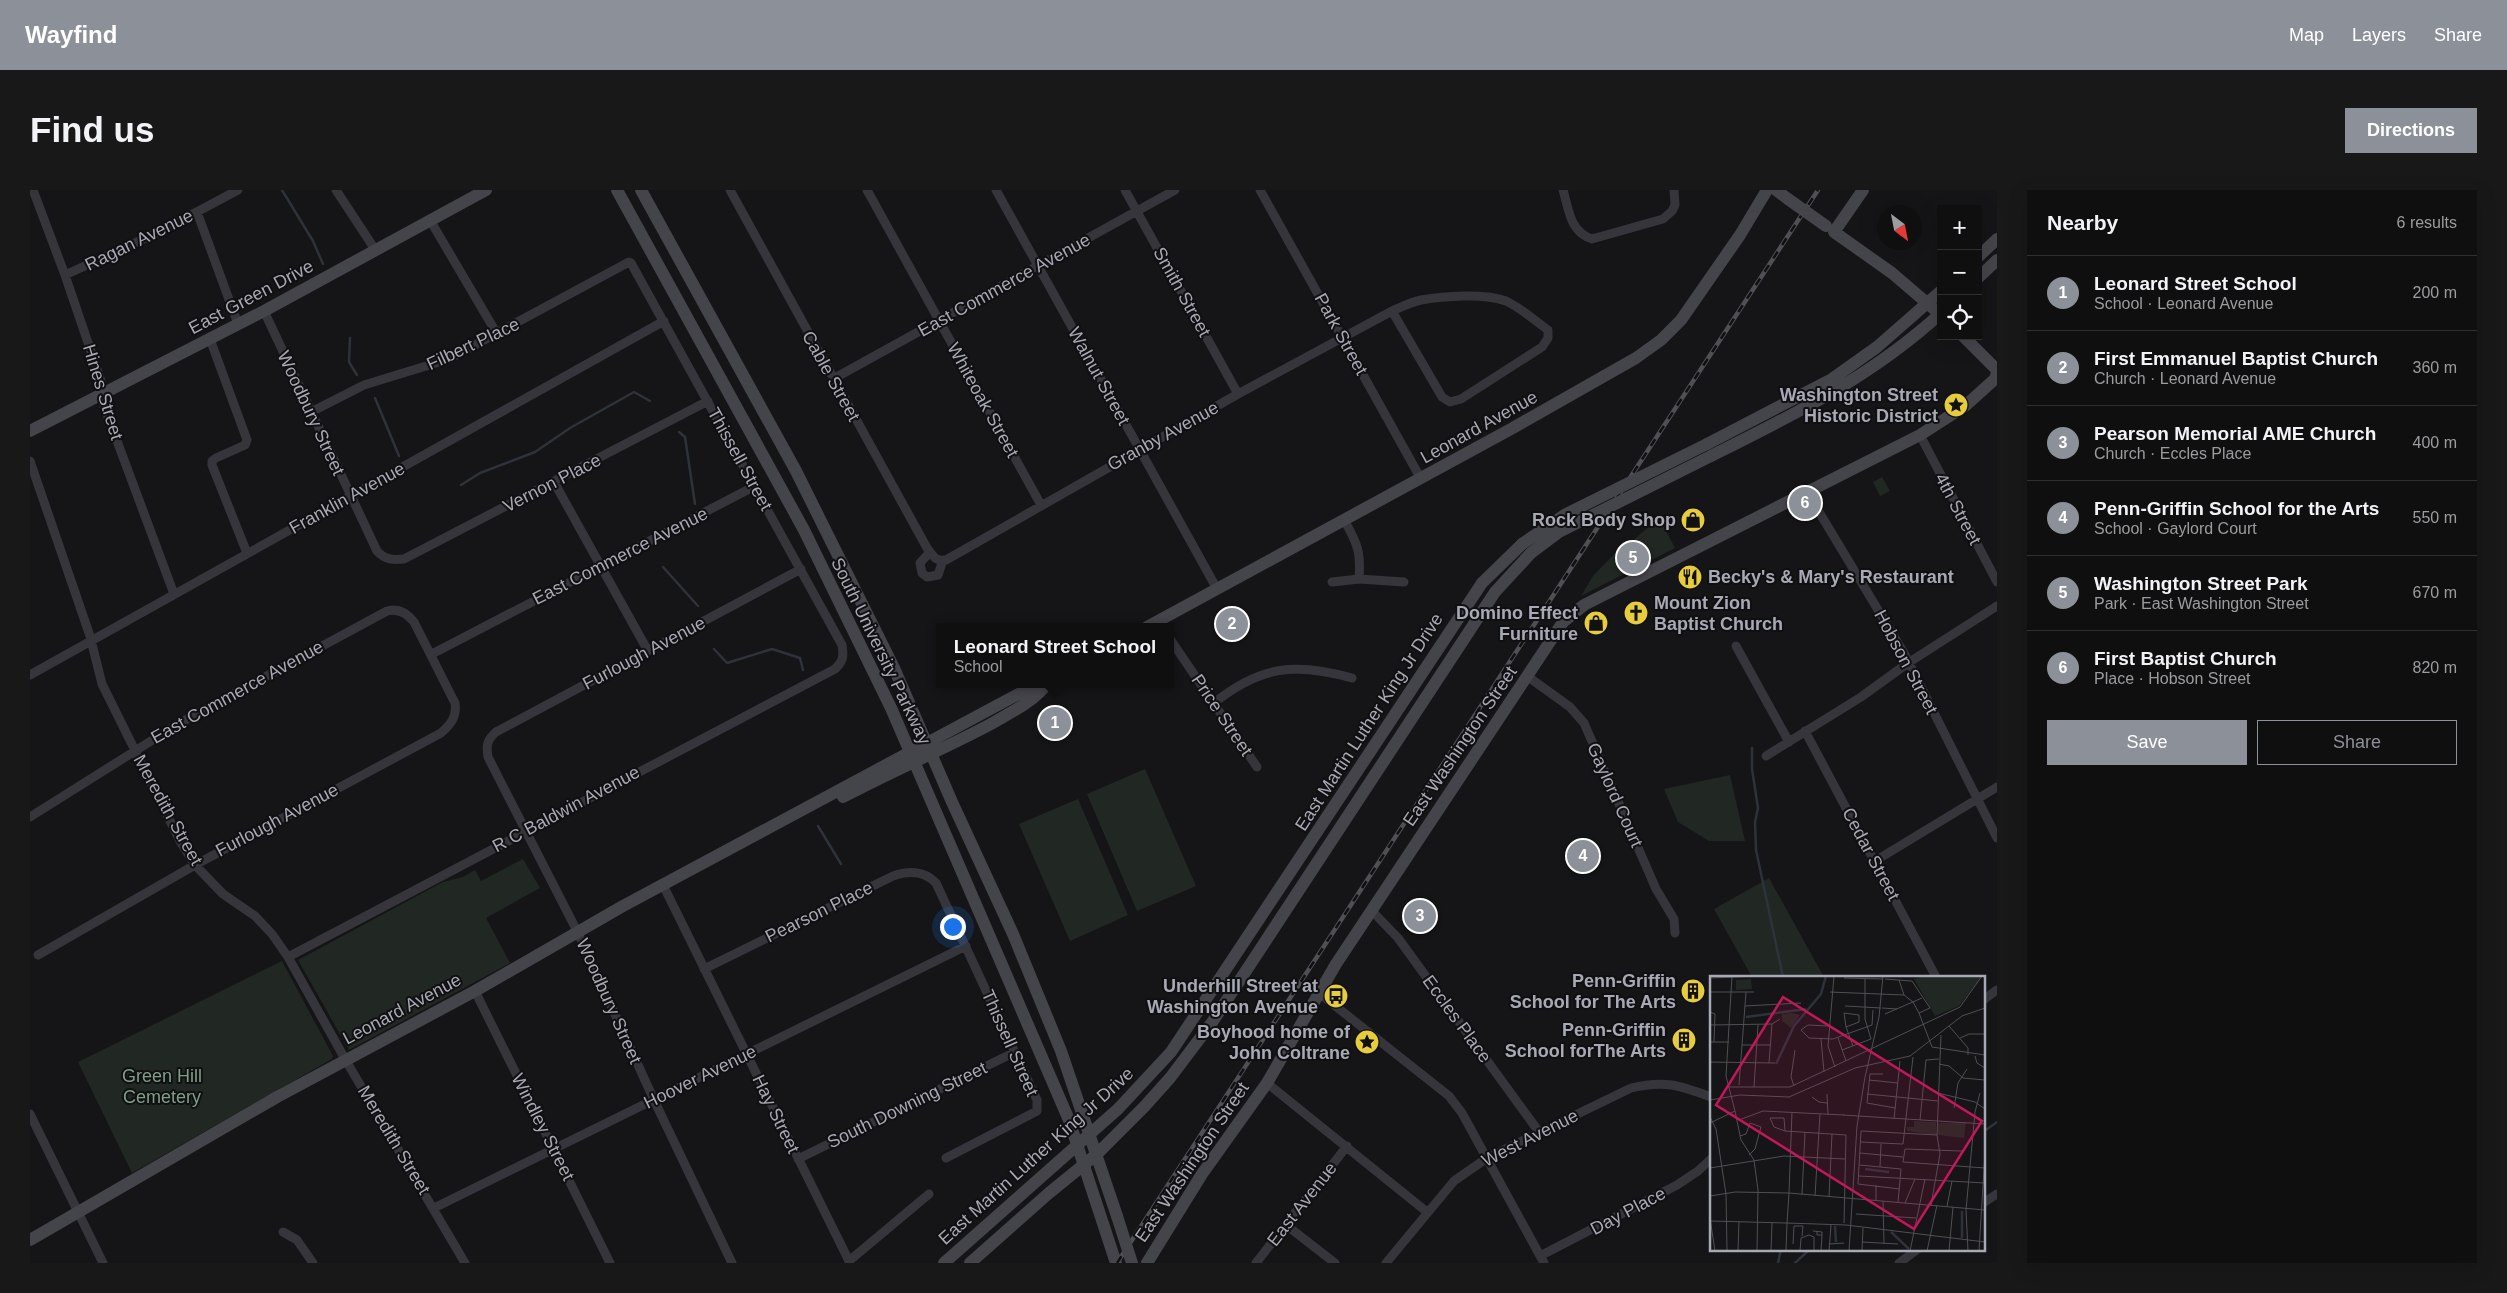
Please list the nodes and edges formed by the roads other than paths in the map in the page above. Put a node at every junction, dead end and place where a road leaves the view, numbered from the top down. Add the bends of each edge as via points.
1 (33, 190) edge
2 (238, 190) edge
3 (336, 190) edge
4 (486, 190) edge
5 (617, 190) edge
6 (641, 190) edge
7 (730, 190) edge
8 (867, 190) edge
9 (996, 190) edge
10 (1125, 190) edge
11 (1175, 190) edge
12 (1260, 190) edge
13 (1563, 190) edge
14 (1674, 190) edge
15 (1767, 190) edge
16 (1776, 190) edge
17 (1863, 190) edge
18 (1137, 211) junction
19 (197, 212) junction
20 (430, 220) junction
21 (1830, 229) junction
22 (1997, 239) edge
23 (376, 251) junction
24 (1982, 253) edge
25 (1997, 260) edge
26 (629, 262) joint
27 (1038, 266) junction
28 (1982, 274) edge
29 (65, 275) junction
30 (1938, 295) edge
31 (1927, 304) junction
32 (264, 311) junction
33 (1392, 311) junction
34 (1937, 312) edge
35 (1937, 317) edge
36 (939, 320) junction
37 (664, 321) junction
38 (238, 324) junction
39 (497, 334) junction
40 (210, 338) junction
41 (1343, 338) junction
42 (1967, 340) edge
43 (1997, 371) edge
44 (833, 379) junction
45 (102, 394) junction
46 (1238, 394) junction
47 (708, 401) junction
48 (311, 412) junction
49 (30, 431) edge
50 (1920, 435) junction
51 (1140, 450) junction
52 (1709, 450) junction
53 (30, 461) edge
54 (1421, 479) junction
55 (554, 482) junction
56 (755, 486) junction
57 (1806, 492) junction
58 (350, 497) junction
59 (1041, 505) junction
60 (1344, 520) junction
61 (1526, 548) junction
62 (247, 553) junction
63 (936, 557) joint
64 (394, 560) joint
65 (602, 566) junction
66 (801, 570) junction
67 (1359, 579) junction
68 (1332, 582) dead end
69 (1404, 582) dead end
70 (1997, 582) edge
71 (1217, 589) junction
72 (174, 594) junction
73 (1997, 606) edge
74 (1159, 623) edge
75 (90, 641) junction
76 (1174, 645) edge
77 (1736, 646) dead end
78 (648, 651) junction
79 (432, 654) junction
80 (842, 659) joint
81 (1908, 663) junction
82 (30, 675) edge
83 (1527, 676) junction
84 (1352, 678) dead end
85 (1029, 688) edge
86 (1044, 688) edge
87 (1214, 703) junction
88 (1805, 731) junction
89 (488, 740) joint
90 (927, 742) junction
91 (1789, 742) junction
92 (134, 750) junction
93 (932, 755) junction
94 (913, 756) junction
95 (1766, 756) dead end
96 (1257, 767) dead end
97 (1997, 786) edge
98 (1977, 799) junction
99 (30, 817) edge
100 (526, 830) junction
101 (1997, 838) edge
102 (1874, 861) junction
103 (195, 865) junction
104 (936, 883) joint
105 (662, 885) junction
106 (1372, 910) junction
107 (578, 933) junction
108 (1675, 933) dead end
109 (966, 946) junction
110 (38, 954) dead end
111 (288, 957) junction
112 (704, 969) junction
113 (1935, 976) edge
114 (1997, 990) edge
115 (474, 991) junction
116 (1319, 993) junction
117 (1984, 999) edge
118 (1015, 1052) junction
119 (747, 1054) junction
120 (345, 1059) junction
121 (1266, 1083) junction
122 (1710, 1097) edge
123 (654, 1100) junction
124 (30, 1114) edge
125 (1539, 1132) junction
126 (1090, 1133) junction
127 (1077, 1144) junction
128 (1347, 1146) junction
129 (555, 1150) junction
130 (1097, 1154) junction
131 (946, 1158) dead end
132 (1487, 1158) junction
133 (798, 1159) junction
134 (1710, 1160) edge
135 (1084, 1165) junction
136 (929, 1194) dead end
137 (1997, 1194) edge
138 (1984, 1202) edge
139 (434, 1208) junction
140 (1427, 1212) junction
141 (77, 1214) junction
142 (1286, 1225) junction
143 (283, 1232) dead end
144 (30, 1240) edge
145 (1917, 1250) edge
146 (1542, 1259) edge
147 (850, 1262) edge
148 (103, 1263) edge
149 (313, 1263) edge
150 (465, 1263) edge
151 (610, 1263) edge
152 (732, 1263) edge
153 (944, 1263) edge
154 (970, 1263) edge
155 (1116, 1263) edge
156 (1132, 1263) edge
157 (1147, 1263) edge
158 (1256, 1263) edge
159 (1335, 1263) edge
160 (1386, 1263) edge
161 (1899, 1263) edge

1 - 29 street, Hines Street
2 - 19 street, Ragan Avenue
3 - 23 street
4 - 20 main road, East Green Drive
5 - 94 main road, South University Parkway via 804,530
6 - 90 main road, South University Parkway via 796,471
7 - 44 street, Cable Street
8 - 36 street, Whiteoak Street
9 - 27 street, Walnut Street
10 - 18 street, Smith Street
11 - 18 street, East Commerce Avenue
12 - 41 street, Park Street
13 - 14 street via 1575,229 1592,239 1668,216 1676,205
15 - 54 main road, Leonard Avenue via 1681,320 1661,340 1626,365
16 - 21 main road, bridge
17 - 21 main road
18 - 27 street, East Commerce Avenue
18 - 46 street, Smith Street
19 - 29 street, Ragan Avenue
19 - 38 street
20 - 23 main road, East Green Drive
20 - 39 street
21 - 31 main road via 1892,273
22 - 24 main road
23 - 32 main road, East Green Drive
25 - 28 main road
26 - 37 street, Thissell Street
26 - 39 street, Filbert Place
27 - 36 street, East Commerce Avenue
27 - 51 street, Walnut Street
29 - 45 street, Hines Street via 101,381
30 - 31 main road, East Martin Luther King Jr Drive
31 - 34 main road
31 - 52 main road, East Martin Luther King Jr Drive via 1876,347 1832,378
32 - 38 main road, East Green Drive
32 - 48 street, Woodbury Street
33 - 33 street, Granby Avenue via 1420,300 1484,297 1505,301 1522,310 1548,330 1548,338 1542,347 1461,399 1450,402 1442,397
33 - 41 street, Granby Avenue
35 - 52 main road, East Martin Luther King Jr Drive via 1893,354 1847,385
36 - 44 street, East Commerce Avenue
36 - 59 street, Whiteoak Street
37 - 47 street, Thissell Street
37 - 58 street, Franklin Avenue
38 - 40 main road, East Green Drive
39 - 48 street, Filbert Place via 449,359 364,385
40 - 45 main road, East Green Drive
40 - 62 street via 247,440 245,445 212,460 212,465
41 - 46 street, Granby Avenue
41 - 54 street, Park Street
42 - 43 main road
43 - 50 main road, East Washington Street via 1994,379 1965,406
44 - 63 street, Cable Street
45 - 49 main road, East Green Drive
45 - 72 street, Hines Street
46 - 51 street, Granby Avenue
47 - 55 street, Vernon Place
47 - 56 street, Thissell Street
48 - 58 street, Woodbury Street
50 - 57 main road, East Washington Street
50 - 70 street, 4th Street
51 - 59 street, Granby Avenue
51 - 71 street, Walnut Street
52 - 61 main road, East Martin Luther King Jr Drive, bridge
53 - 75 street, Meredith Street
54 - 60 main road, Leonard Avenue
55 - 64 street, Vernon Place via 404,559
55 - 65 street
56 - 65 street, East Commerce Avenue
56 - 66 street, Thissell Street
57 - 81 street, Hobson Street
57 - 83 main road, East Washington Street via 1576,610 1563,622
58 - 62 street, Franklin Avenue
58 - 64 street, Woodbury Street via 377,551
59 - 63 street, Granby Avenue
60 - 67 street via 1359,547
60 - 71 main road, Leonard Avenue
61 - 126 main road, East Martin Luther King Jr Drive via 1482,583 1171,1052 1118,1109
61 - 130 main road, East Martin Luther King Jr Drive via 1214,1021 1164,1085
62 - 72 street, Franklin Avenue
65 - 78 street
65 - 79 street, East Commerce Avenue
66 - 78 street, Furlough Avenue
66 - 80 street, Thissell Street via 842,645
67 - 68 street
67 - 69 street
71 - 74 main road, Leonard Avenue
72 - 75 street, Franklin Avenue
73 - 81 street
75 - 82 street, Franklin Avenue
75 - 92 street, Meredith Street via 102,684
76 - 87 street, Price Street
77 - 91 street
78 - 89 street, Furlough Avenue via 496,732
79 - 92 street, East Commerce Avenue via 409,616 399,610 387,611
79 - 103 street, Furlough Avenue via 454,698 456,710 452,723 441,733
80 - 100 street, R C Baldwin Avenue via 834,669
81 - 88 street via 1862,697
81 - 98 street, Hobson Street
83 - 106 main road, East Washington Street
83 - 108 street, Gaylord Court via 1570,707 1584,723 1656,889 1674,919
84 - 87 street via 1303,670 1270,671 1235,687
85 - 90 main road, Leonard Avenue
86 - 93 main road, Leonard Avenue via 1036,698
87 - 96 street, Price Street
88 - 91 street
88 - 102 street, Cedar Street
89 - 100 street, Woodbury Street via 488,757
90 - 93 main road, South University Parkway
90 - 94 main road, Leonard Avenue
91 - 95 street
92 - 99 street, East Commerce Avenue
92 - 103 street, Meredith Street
93 - 94 main road, Leonard Avenue
93 - 126 main road, South University Parkway via 1013,934 1061,1051
94 - 105 main road, Leonard Avenue via 822,808 794,816
94 - 127 main road, South University Parkway via 1034,1035
97 - 98 street
98 - 101 street, Hobson Street
98 - 102 street
100 - 107 street, Woodbury Street
100 - 111 street, R C Baldwin Avenue
102 - 113 street, Cedar Street
103 - 110 street, Furlough Avenue
103 - 111 street, Meredith Street via 223,894 256,916
104 - 109 street, Thissell Street
104 - 112 street, Pearson Place via 916,872 892,876
105 - 107 main road, Leonard Avenue
105 - 112 street, Hay Street
106 - 116 main road, East Washington Street
106 - 125 street, Eccles Place via 1398,938
107 - 115 main road, Leonard Avenue
107 - 123 street, Woodbury Street
109 - 118 street, Thissell Street
109 - 119 street, Hoover Avenue
111 - 120 street, Meredith Street
112 - 119 street, Hay Street
114 - 117 street
115 - 120 main road, Leonard Avenue
115 - 129 street, Windley Street
116 - 121 main road, East Washington Street
116 - 132 street via 1449,1096
118 - 131 street, Thissell Street via 1037,1100 1037,1111
118 - 133 street, South Downing Street
119 - 123 street, Hoover Avenue
119 - 133 street, Hay Street
120 - 139 street, Meredith Street
120 - 141 main road, Leonard Avenue
121 - 128 street
121 - 157 main road, East Washington Street via 1202,1174
122 - 125 street, West Avenue via 1677,1084 1650,1083 1631,1088
123 - 129 street, Hoover Avenue
123 - 152 street, Woodbury Street
124 - 141 street
125 - 132 street, West Avenue
126 - 127 main road, East Martin Luther King Jr Drive
126 - 130 main road, South University Parkway
127 - 135 main road, South University Parkway
127 - 153 main road, East Martin Luther King Jr Drive
128 - 140 street
128 - 142 street, East Avenue
129 - 139 street, Hoover Avenue
129 - 151 street, Windley Street
130 - 135 main road, East Martin Luther King Jr Drive
130 - 156 main road, South University Parkway, bridge
132 - 140 street, West Avenue via 1454,1181
132 - 146 street
133 - 147 street, Hay Street
134 - 146 street, Day Place via 1677,1185
135 - 154 main road, East Martin Luther King Jr Drive
135 - 155 main road, South University Parkway
136 - 147 street
137 - 138 street
139 - 150 street, Meredith Street
140 - 160 street, West Avenue
141 - 144 main road, Leonard Avenue
141 - 148 street
142 - 158 street, East Avenue
142 - 159 street
143 - 149 street via 297,1240
145 - 161 street

